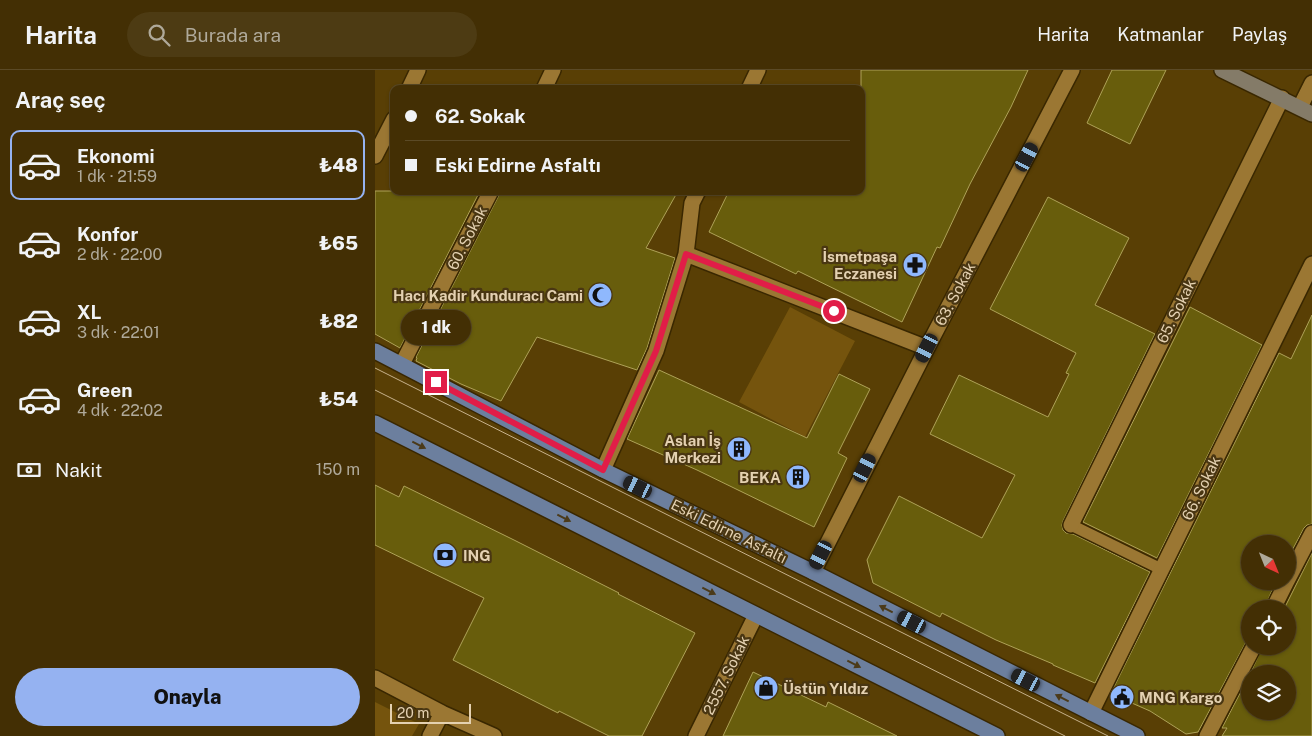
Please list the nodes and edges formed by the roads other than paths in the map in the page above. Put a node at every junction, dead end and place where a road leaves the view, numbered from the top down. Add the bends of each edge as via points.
1 (418, 70) edge
2 (553, 70) edge
3 (758, 70) edge
4 (1072, 70) edge
5 (1222, 70) edge
6 (1312, 83) edge
7 (411, 85) edge
8 (546, 85) edge
9 (751, 85) edge
10 (1282, 98) junction
11 (1306, 110) edge
12 (390, 127) edge
13 (375, 156) edge
14 (489, 195) edge
15 (696, 195) edge
16 (686, 254) junction
17 (1312, 264) edge
18 (927, 348) junction
19 (375, 351) edge
20 (402, 364) junction
21 (375, 423) edge
22 (603, 470) junction
23 (1071, 525) joint
24 (1312, 534) edge
25 (1296, 564) edge
26 (1161, 569) junction
27 (813, 572) junction
28 (756, 614) junction
29 (1249, 655) edge
30 (375, 678) edge
31 (1091, 712) junction
32 (443, 713) junction
33 (430, 736) edge
34 (494, 736) edge
35 (695, 736) edge
36 (997, 736) edge
37 (1137, 736) edge
38 (1207, 736) edge

1 - 7 street
2 - 8 street
3 - 9 street
4 - 18 street, 63. Sokak
5 - 10 main road
6 - 11 street
10 - 11 main road
10 - 23 street, 65. Sokak
12 - 13 street
14 - 20 street, 60. Sokak
15 - 16 street via 692,203
16 - 18 street
16 - 22 street via 656,351
17 - 26 street, 66. Sokak
18 - 27 street, 63. Sokak
19 - 20 main road, Eski Edirne Asfaltı
20 - 22 main road, Eski Edirne Asfaltı
21 -> 28 main road
22 - 27 main road, Eski Edirne Asfaltı
23 - 26 lane
24 - 25 street
26 - 31 street, 66. Sokak
31 -> 27 main road, Eski Edirne Asfaltı
28 - 35 street, 2557. Sokak
28 -> 36 main road
29 - 38 street
30 - 32 street
31 - 37 main road, Eski Edirne Asfaltı
32 - 33 street
32 - 34 street

